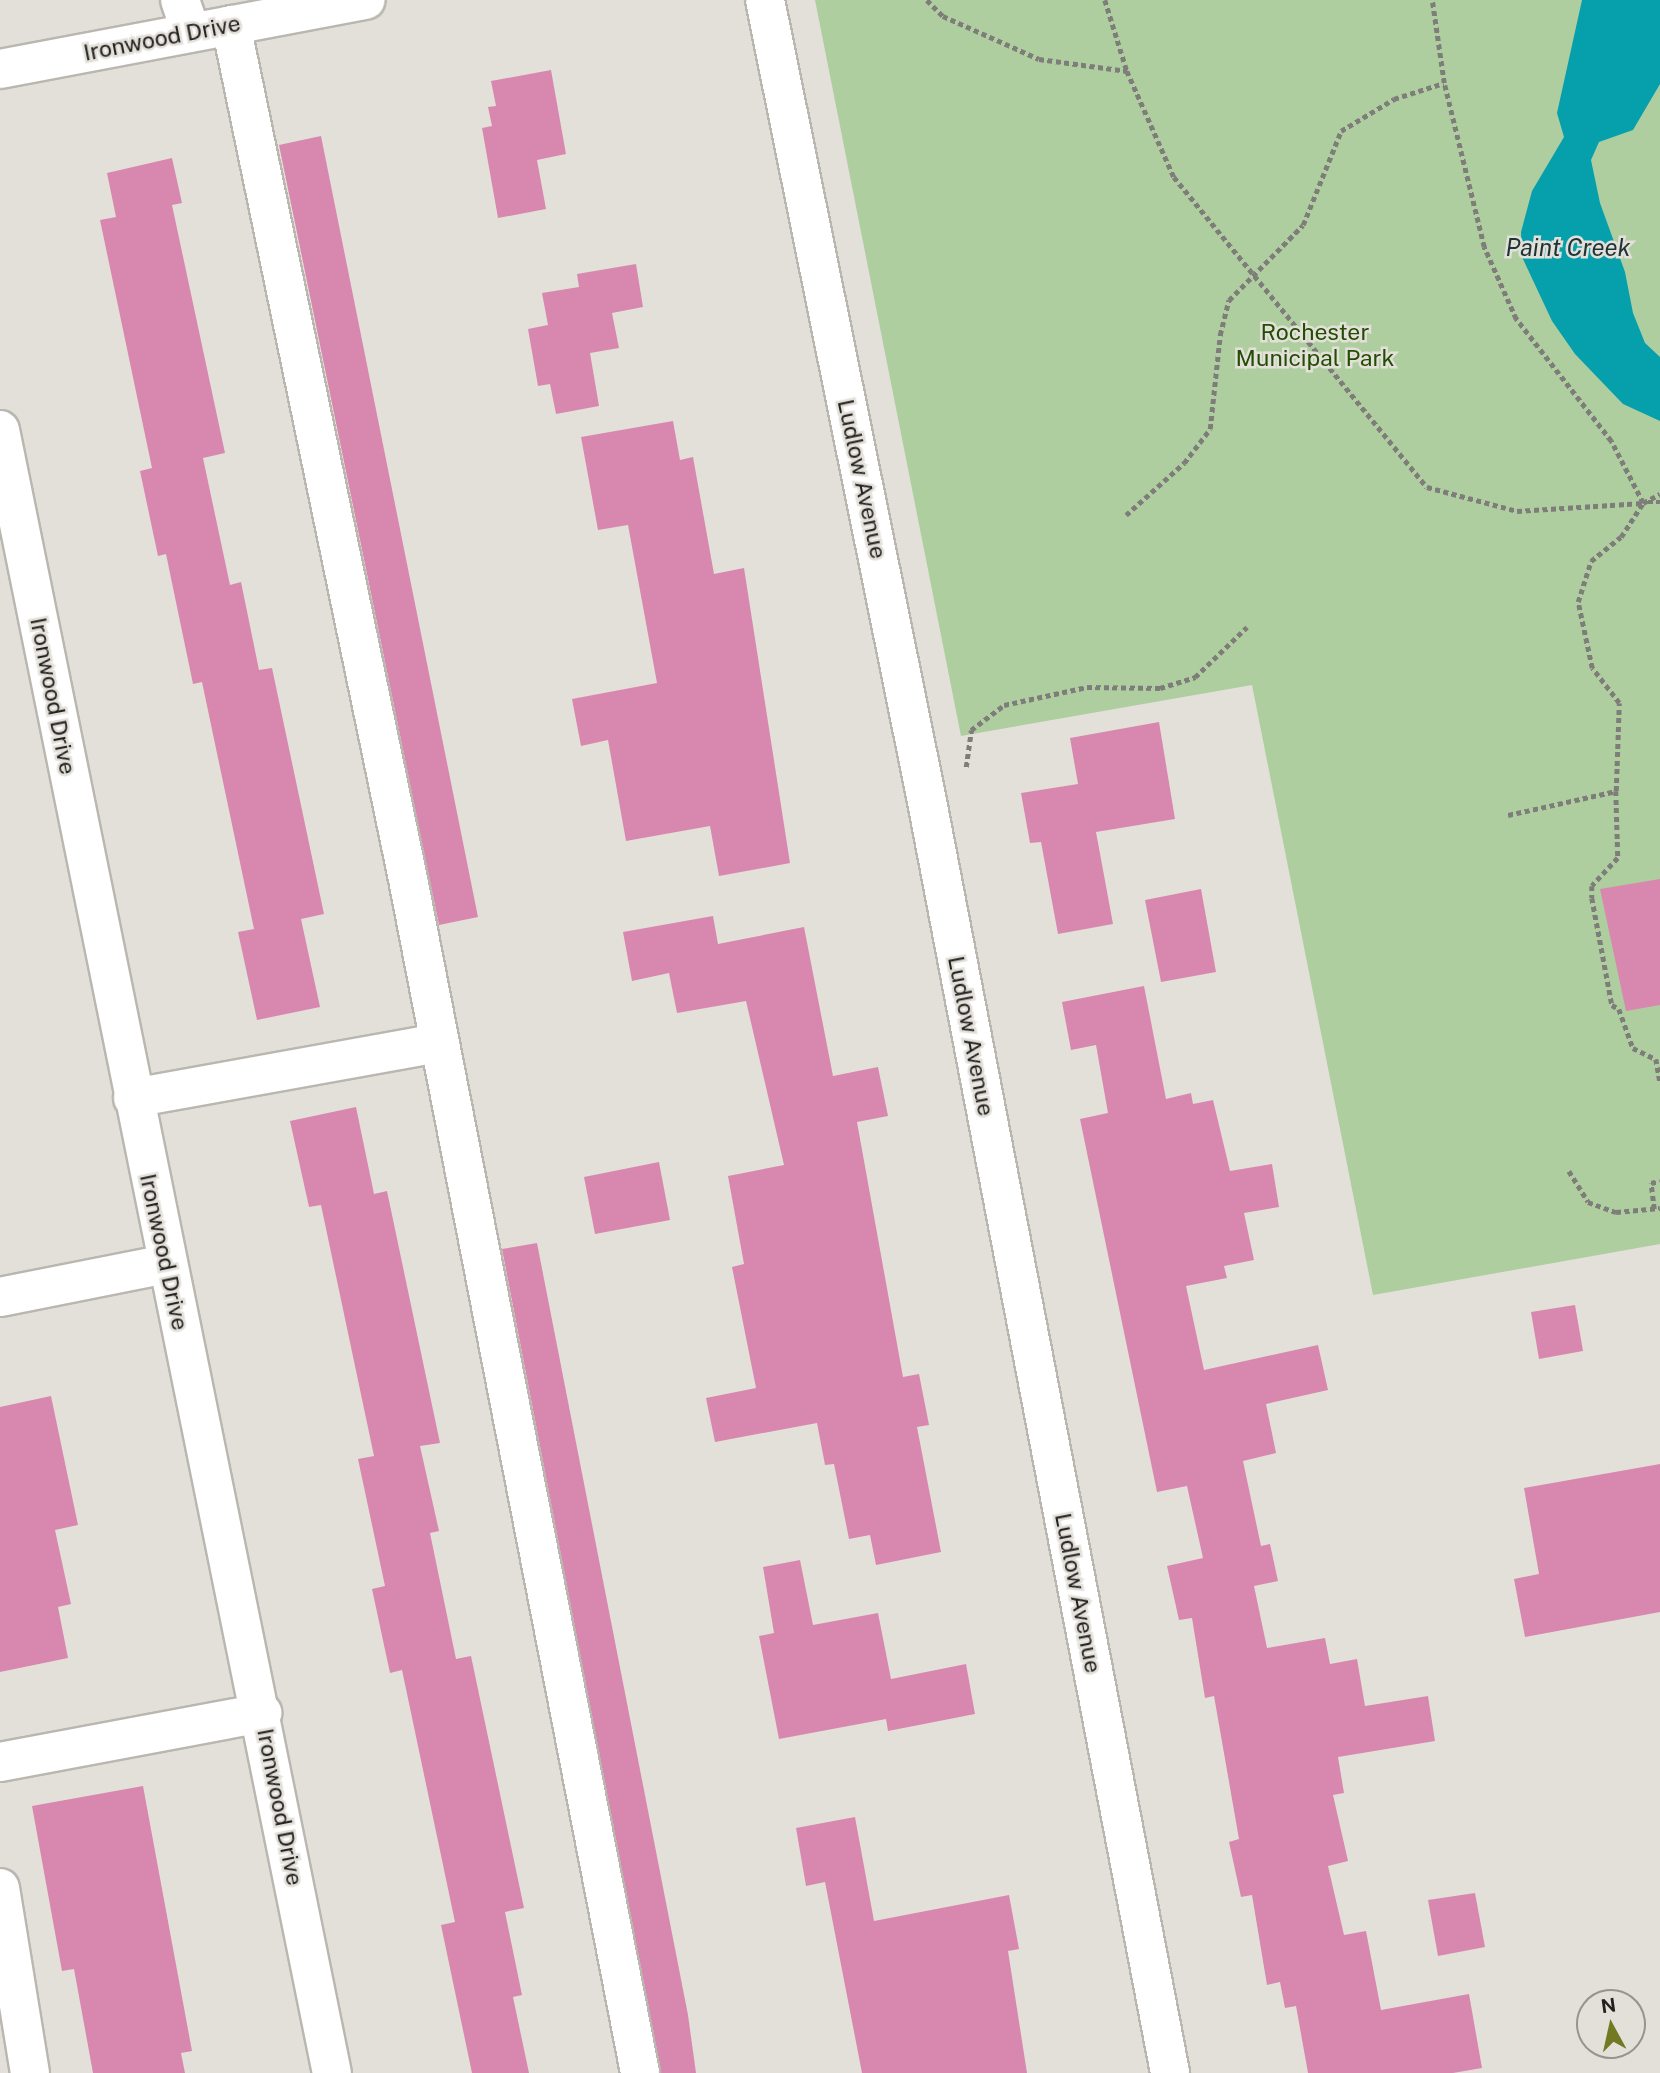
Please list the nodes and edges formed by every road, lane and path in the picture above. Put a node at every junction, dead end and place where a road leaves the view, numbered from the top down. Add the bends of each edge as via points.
1 (366, 0) edge
2 (765, 0) edge
3 (927, 0) edge
4 (1105, 0) edge
5 (1432, 0) edge
6 (186, 16) edge
7 (231, 24) junction
8 (0, 69) edge
9 (1127, 71) junction
10 (1444, 83) junction
11 (1251, 274) junction
12 (0, 430) edge
13 (1660, 494) edge
14 (1660, 502) edge
15 (1643, 503) junction
16 (1126, 515) dead end
17 (1247, 627) dead end
18 (968, 778) dead end
19 (1616, 791) junction
20 (1508, 816) dead end
21 (439, 1043) junction
22 (1660, 1081) edge
23 (133, 1098) junction
24 (1569, 1171) dead end
25 (1660, 1181) edge
26 (1657, 1209) edge
27 (166, 1264) junction
28 (0, 1297) edge
29 (262, 1713) junction
30 (0, 1762) edge
31 (0, 1888) edge
32 (30, 2073) edge
33 (332, 2073) edge
34 (640, 2073) edge
35 (1170, 2073) edge

1 - 7 street, Ironwood Drive
2 - 35 street, Ludlow Avenue via 926,796
3 - 9 path via 943,16 1039,59
4 - 9 path
5 - 10 path
6 - 7 street, Ironwood Drive
6 - 8 street, Ironwood Drive
7 - 21 street
9 - 11 path via 1174,177
10 - 11 path via 1394,99 1341,131 1303,225
10 - 15 path via 1485,247 1516,319 1611,441
11 - 15 path via 1427,487 1517,511
11 - 16 path via 1229,300 1220,335 1210,429 1184,463
12 - 23 street, Ironwood Drive
13 - 15 path
14 - 15 path
15 - 19 path via 1621,537 1591,561 1578,602 1592,668 1619,703
17 - 18 path via 1195,677 1160,688 1087,687 1004,705 971,730 965,760
19 - 20 path
19 - 22 path via 1618,858 1592,886 1592,898 1612,1005 1619,1009 1633,1048 1656,1059
21 - 23 street
21 - 34 street
23 - 27 street, Ironwood Drive
24 - 26 path via 1588,1202 1616,1212
25 - 26 path via 1651,1182
27 - 28 street
27 - 29 street, Ironwood Drive
29 - 30 street
29 - 33 street, Ironwood Drive
31 - 32 street

